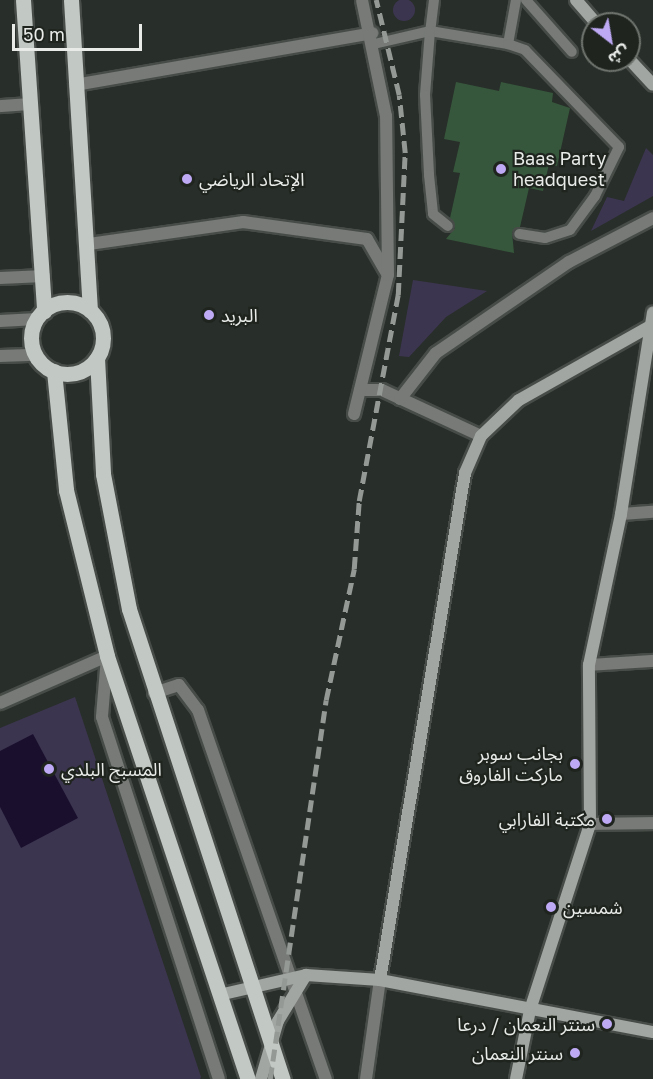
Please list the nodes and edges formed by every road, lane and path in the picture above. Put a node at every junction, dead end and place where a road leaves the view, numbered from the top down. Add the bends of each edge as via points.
1 (23, 0) edge
2 (71, 0) edge
3 (362, 0) edge
4 (434, 0) edge
5 (516, 0) edge
6 (526, 0) edge
7 (576, 0) edge
8 (586, 12) edge
9 (430, 31) junction
10 (373, 39) junction
11 (508, 44) junction
12 (572, 52) dead end
13 (641, 72) edge
14 (75, 85) junction
15 (653, 85) edge
16 (31, 104) junction
17 (0, 106) edge
18 (653, 218) edge
19 (448, 226) dead end
20 (519, 234) dead end
21 (89, 244) junction
22 (388, 274) junction
23 (44, 276) junction
24 (0, 278) edge
25 (90, 310) junction
26 (653, 313) edge
27 (40, 315) junction
28 (0, 321) edge
29 (651, 326) edge
30 (36, 355) junction
31 (0, 356) edge
32 (97, 358) junction
33 (54, 372) junction
34 (360, 390) junction
35 (400, 399) junction
36 (354, 414) dead end
37 (481, 436) junction
38 (653, 512) edge
39 (621, 514) junction
40 (107, 656) junction
41 (653, 661) edge
42 (589, 664) junction
43 (154, 693) junction
44 (0, 703) edge
45 (653, 823) edge
46 (590, 824) junction
47 (306, 975) junction
48 (288, 979) junction
49 (380, 980) junction
50 (254, 986) junction
51 (219, 995) junction
52 (293, 995) junction
53 (530, 1010) junction
54 (653, 1032) edge
55 (272, 1042) junction
56 (219, 1079) edge
57 (248, 1079) edge
58 (261, 1079) edge
59 (283, 1079) edge
60 (326, 1079) edge
61 (366, 1079) edge
62 (516, 1079) edge

1 - 16 main road
2 - 14 main road
3 - 10 street
4 - 9 lane
5 - 11 lane
6 - 12 lane
7 - 8 street
9 - 10 lane
9 - 11 lane
9 - 19 lane via 425,95 429,174 433,214
10 - 14 street
10 - 22 street via 386,116
11 - 20 lane via 525,50 619,147 595,196 570,230 545,238
13 - 15 street
14 - 21 main road
16 - 17 street
16 - 23 main road
18 - 35 street via 569,262 436,352
21 - 22 street via 243,222 367,239
21 - 25 main road
22 - 34 street
23 - 24 street
23 - 27 main road
25 - 27 main road via 72,302
25 - 32 main road via 104,338
26 - 29 street
27 - 28 street
27 - 30 main road via 32,343
29 - 37 street via 519,400
29 - 39 street
30 - 31 street
30 - 33 main road
32 - 33 main road via 78,372
32 - 43 main road via 103,474 129,609
33 - 40 main road via 66,490
34 - 35 street via 382,390
34 - 36 street
35 - 37 street
37 - 49 street via 465,473
38 - 39 street
39 - 42 street
40 - 44 street
40 - 51 main road
40 - 56 street via 102,717
41 - 42 street
42 - 46 street
43 - 48 street via 179,685 198,710
43 - 50 main road
45 - 46 street
46 - 53 street
47 - 48 street
47 - 49 street
47 - 52 street
48 - 50 street
48 - 52 street
49 - 53 street
49 - 61 street
50 - 51 street
50 - 55 main road
51 - 57 main road
52 - 55 street
52 - 60 street
53 - 54 street
53 - 62 street
55 - 58 street
55 - 59 main road

